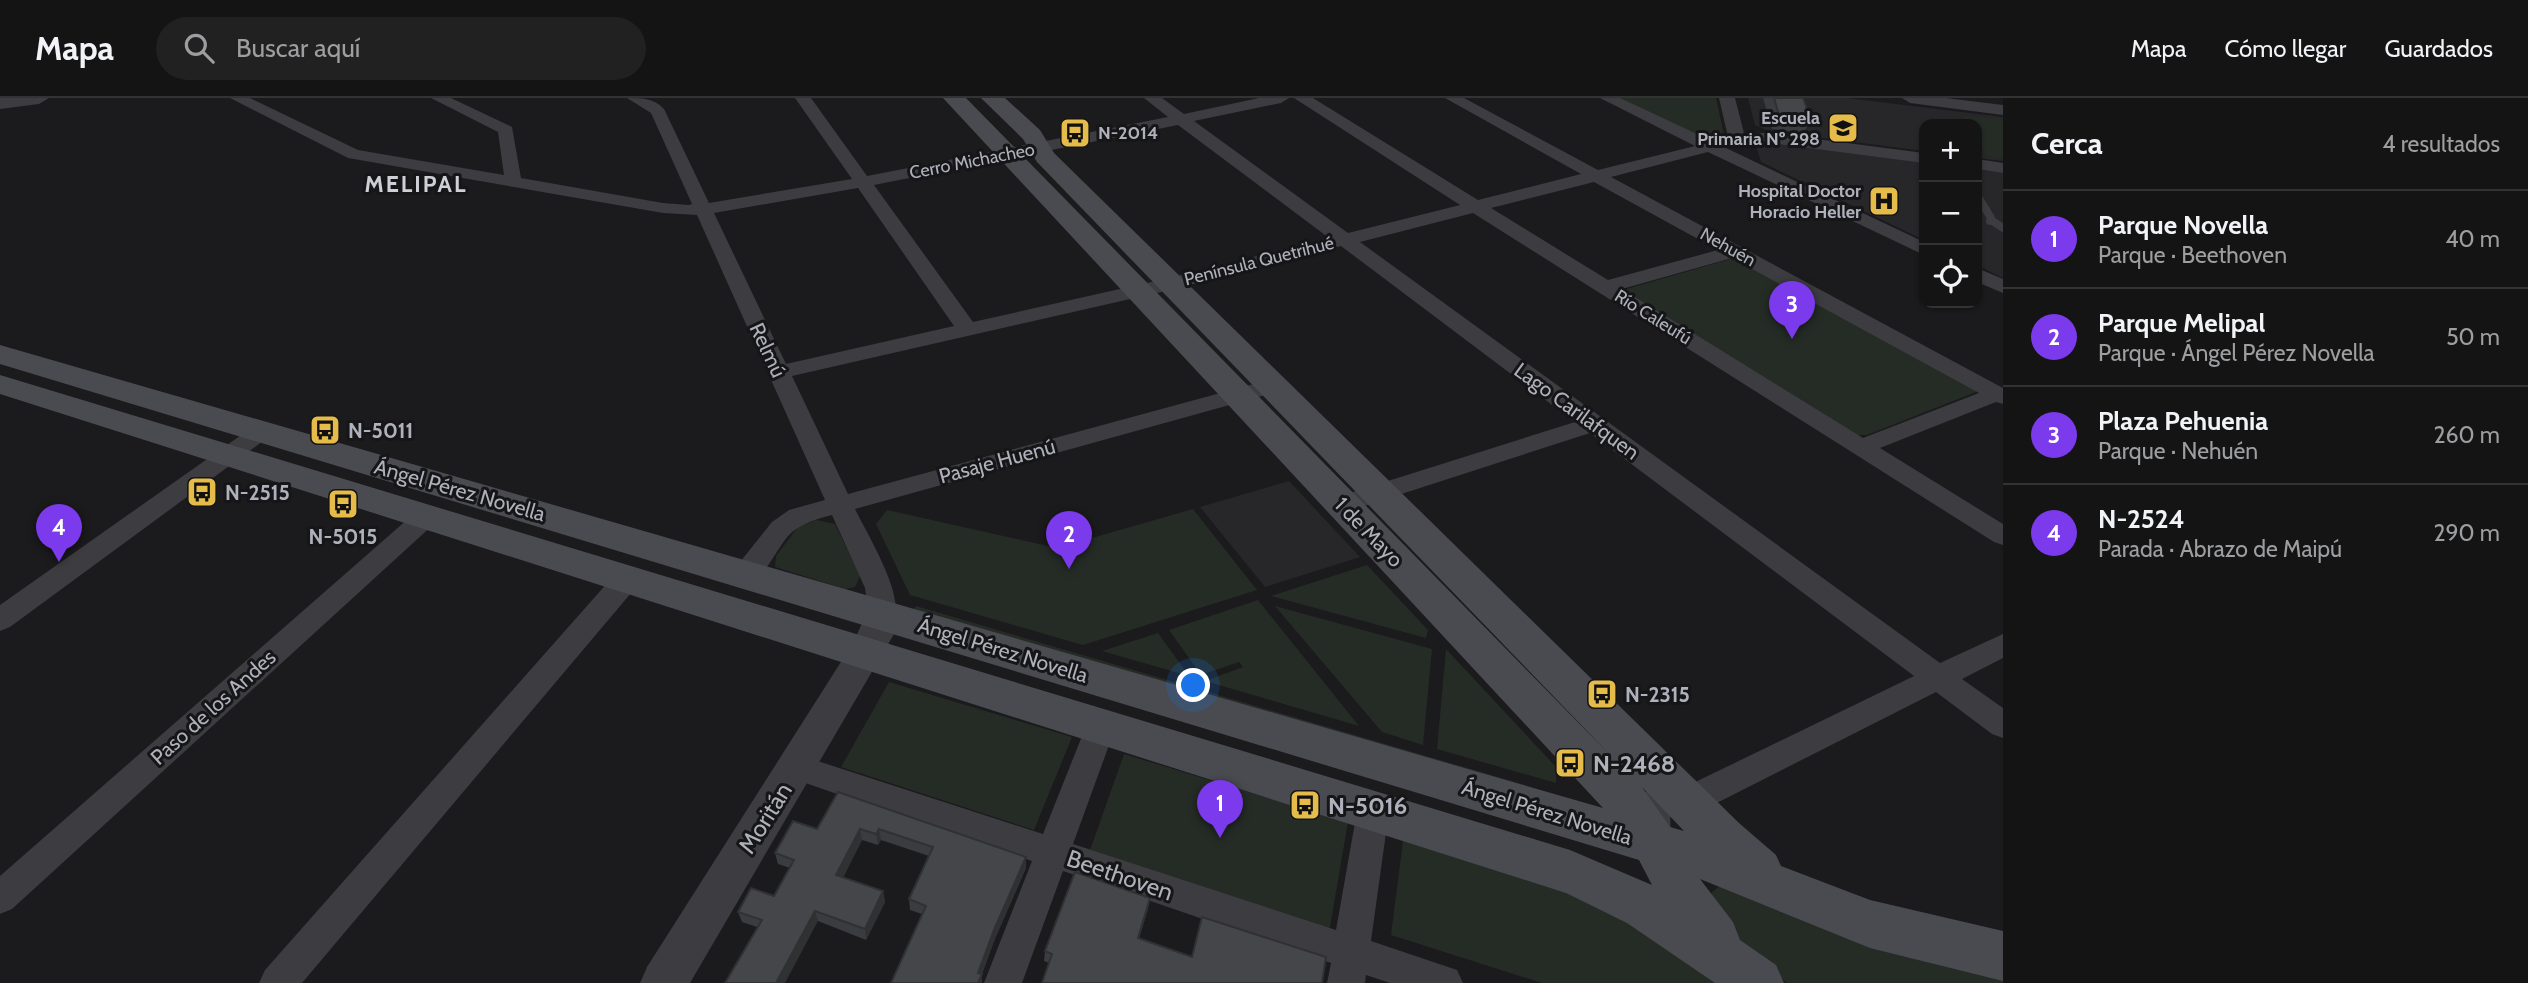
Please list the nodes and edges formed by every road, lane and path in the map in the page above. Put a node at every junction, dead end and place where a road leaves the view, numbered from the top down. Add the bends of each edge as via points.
1 (34, 98) edge
2 (238, 98) edge
3 (439, 98) edge
4 (635, 98) edge
5 (803, 98) edge
6 (954, 98) edge
7 (992, 98) edge
8 (1152, 98) edge
9 (1281, 98) edge
10 (1302, 98) edge
11 (1453, 98) edge
12 (1608, 98) edge
13 (1727, 98) edge
14 (1910, 98) edge
15 (0, 103) edge
16 (2003, 110) edge
17 (1180, 119) junction
18 (1737, 140) junction
19 (1710, 147) junction
20 (1024, 152) junction
21 (1919, 157) edge
22 (1982, 165) edge
23 (2003, 168) edge
24 (1596, 176) junction
25 (513, 181) junction
26 (862, 182) junction
27 (1982, 205) edge
28 (1475, 206) junction
29 (703, 209) junction
30 (2003, 228) edge
31 (1344, 239) junction
32 (1919, 247) edge
33 (1735, 251) junction
34 (1982, 276) edge
35 (1154, 286) junction
36 (1605, 287) junction
37 (2003, 287) edge
38 (967, 329) junction
39 (0, 362) edge
40 (779, 372) junction
41 (1255, 391) junction
42 (2000, 395) edge
43 (1594, 424) junction
44 (262, 431) junction
45 (1861, 447) junction
46 (229, 456) junction
47 (1379, 493) junction
48 (839, 504) junction
49 (1343, 504) junction
50 (426, 517) junction
51 (2003, 536) edge
52 (746, 574) junction
53 (627, 579) junction
54 (12, 599) edge
55 (0, 620) edge
56 (875, 634) junction
57 (2003, 645) edge
58 (1938, 677) junction
59 (2003, 724) edge
60 (1101, 726) junction
61 (796, 767) junction
62 (1686, 802) junction
63 (1373, 811) junction
64 (1654, 844) junction
65 (1053, 852) junction
66 (1784, 890) junction
67 (0, 898) edge
68 (1952, 943) junction
69 (2003, 956) edge
70 (2003, 962) edge
71 (1348, 968) edge
72 (278, 983) edge
73 (664, 983) edge
74 (1003, 983) edge
75 (1444, 983) edge
76 (1759, 983) edge

1 - 15 street
2 - 25 street, Cerro Michacheo via 345,151
3 - 25 street via 506,130
4 - 29 street, Relmú via 658,112
5 - 26 street
6 - 20 main road, 1 de Mayo
7 - 20 main road, 1 de Mayo via 1032,135
8 - 17 street, Lago Carilafquen
9 - 17 street, Cerro Michacheo
10 - 28 street, Río Caleufú
11 - 24 street, Nehuén
12 - 19 street
13 - 18 street
14 - 16 street
17 - 20 street, Cerro Michacheo
17 - 31 street, Lago Carilafquen
18 - 19 street, Península Quetrihué
18 - 21 street, Península Quetrihué via 1770,138
19 - 24 street, Península Quetrihué
19 - 32 street
20 - 26 street, Cerro Michacheo
20 - 35 main road, 1 de Mayo
22 - 23 street
24 - 28 street, Península Quetrihué
24 - 33 street, Nehuén
25 - 29 street, Cerro Michacheo via 663,208
26 - 29 street, Cerro Michacheo
26 - 38 street
27 - 30 lane via 1990,221
28 - 31 street, Península Quetrihué
28 - 36 street, Río Caleufú
29 - 40 street, Relmú
31 - 35 street, Península Quetrihué
31 - 43 street, Lago Carilafquen
33 - 36 street
33 - 42 street, Nehuén
34 - 37 street
35 - 38 street, Península Quetrihué
35 - 41 main road, 1 de Mayo
36 - 45 street, Río Caleufú
38 - 40 street, Península Quetrihué
39 - 44 main road, Ángel Pérez Novella
39 - 46 main road, Ángel Pérez Novella
40 - 48 street, Relmú
41 - 47 main road, 1 de Mayo
41 - 48 street, Pasaje Huenú
41 - 49 main road, 1 de Mayo
42 - 45 street
43 - 47 street
43 - 58 street, Lago Carilafquen
44 - 46 street
44 - 52 main road, Ángel Pérez Novella
45 - 51 street, Río Caleufú
46 - 50 main road, Ángel Pérez Novella
46 - 54 street
47 - 49 street
47 - 62 main road, 1 de Mayo
48 - 52 street, Pasaje Huenú via 788,521
48 - 56 street, Relmú via 879,589
49 - 64 main road, 1 de Mayo via 1618,792
50 - 53 main road, Ángel Pérez Novella
50 - 67 street, Paso de los Andes
52 - 56 main road, Ángel Pérez Novella
53 - 56 main road, Ángel Pérez Novella
53 - 72 street
54 - 55 street
56 - 60 main road, Ángel Pérez Novella
56 - 61 street, Moritán
56 - 64 main road, Ángel Pérez Novella
57 - 58 street
58 - 59 street, Lago Carilafquen
58 - 62 street
60 - 63 main road, Ángel Pérez Novella
60 - 65 street
61 - 65 street, Beethoven
61 - 73 street, Moritán
62 - 64 street via 1670,797 1656,801
62 - 66 main road, 1 de Mayo
63 - 71 street
63 - 76 main road, Ángel Pérez Novella via 1610,887
64 - 66 main road, Ángel Pérez Novella via 1713,861
64 - 76 main road, 1 de Mayo via 1699,922
65 - 71 street, Beethoven
65 - 74 street
66 - 68 main road, Ángel Pérez Novella via 1870,924
68 - 69 main road, Ángel Pérez Novella
68 - 70 main road
71 - 75 street, Beethoven

